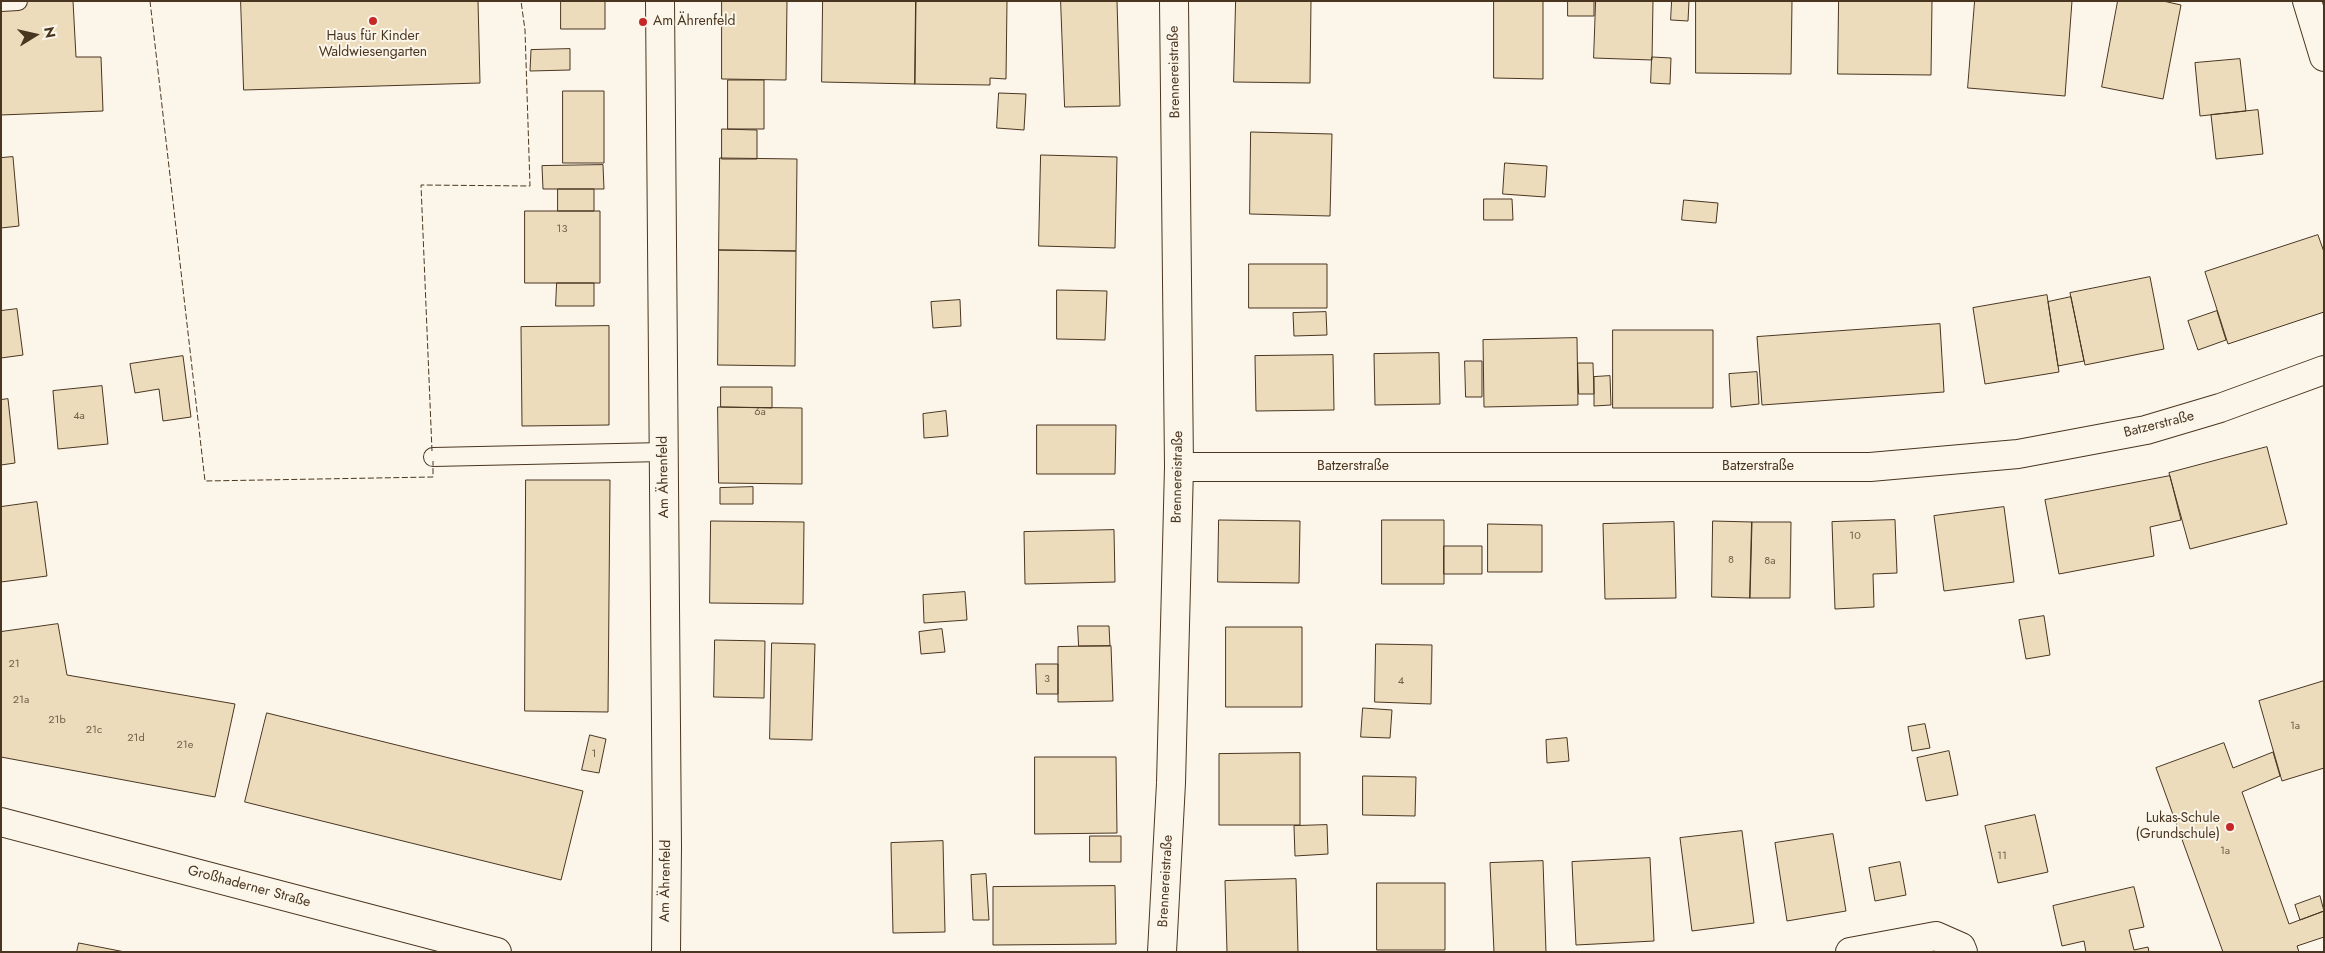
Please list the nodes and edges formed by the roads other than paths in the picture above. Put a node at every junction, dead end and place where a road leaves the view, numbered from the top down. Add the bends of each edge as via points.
1 (18, 1) edge
2 (660, 1) edge
3 (1174, 1) edge
4 (2307, 1) edge
5 (1, 2) edge
6 (2324, 57) edge
7 (2324, 370) edge
8 (663, 452) junction
9 (433, 457) dead end
10 (1179, 467) junction
11 (1, 822) edge
12 (497, 952) edge
13 (666, 952) edge
14 (1162, 952) edge
15 (1850, 952) edge
16 (1963, 952) edge

1 - 5 lane
2 - 8 street, Am Ährenfeld
3 - 10 street, Brennereistraße
4 - 6 street
7 - 10 street, Batzerstraße via 2220,408 2146,430 2018,454 1870,467
8 - 9 lane
8 - 13 street, Am Ährenfeld
10 - 14 street, Brennereistraße via 1171,783
11 - 12 street, Großhaderner Straße
15 - 16 street via 1936,936 1961,946

